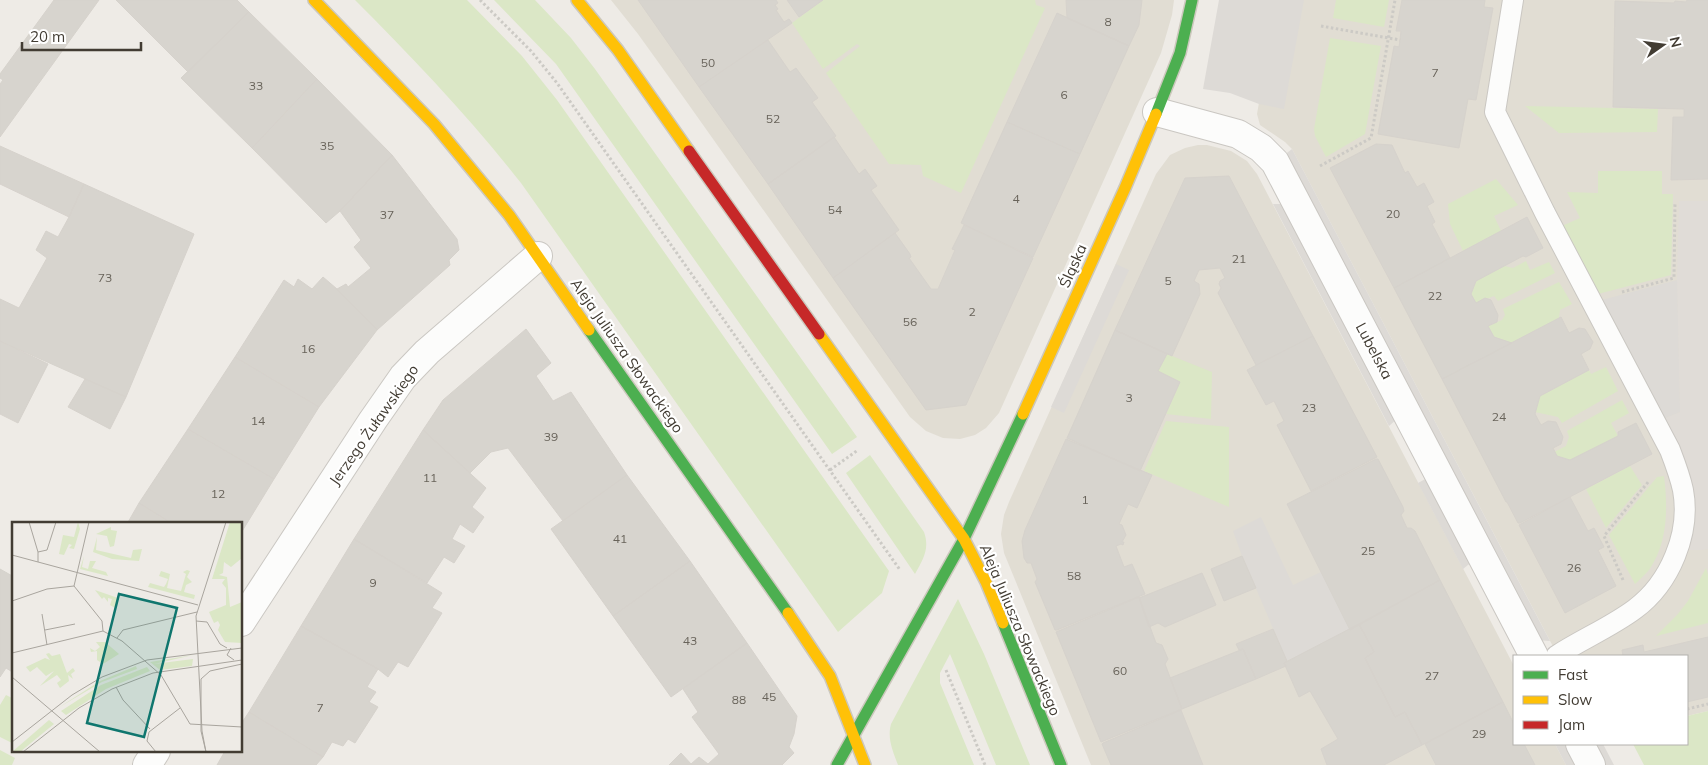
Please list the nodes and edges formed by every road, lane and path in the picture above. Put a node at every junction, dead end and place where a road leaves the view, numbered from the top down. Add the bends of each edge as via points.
1 (314, 0) edge
2 (480, 0) edge
3 (577, 0) edge
4 (1192, 0) edge
5 (1395, 0) edge
6 (1513, 0) edge
7 (1321, 26) dead end
8 (1389, 38) junction
9 (1400, 40) dead end
10 (1157, 112) junction
11 (1320, 166) dead end
12 (1675, 202) dead end
13 (538, 256) junction
14 (1591, 300) junction
15 (863, 446) dead end
16 (830, 470) junction
17 (1651, 479) dead end
18 (964, 538) junction
19 (900, 570) dead end
20 (1624, 580) dead end
21 (242, 620) edge
22 (1533, 655) edge
23 (1558, 655) edge
24 (946, 670) dead end
25 (1708, 704) edge
26 (1688, 709) edge
27 (854, 734) junction
28 (1581, 745) edge
29 (155, 752) edge
30 (147, 765) edge
31 (837, 765) edge
32 (865, 765) edge
33 (985, 765) edge
34 (1061, 765) edge
35 (1591, 765) edge

1 - 13 main road, Aleja Juliusza Słowackiego via 434,124 509,215
2 - 16 path via 557,83
3 - 18 main road, Aleja Juliusza Słowackiego via 618,50
4 - 10 main road, Śląska via 1180,53
5 - 8 path
6 - 14 lane via 1495,112
7 - 8 path
8 - 9 path
8 - 11 path via 1371,138
10 - 18 main road, Śląska via 998,470
10 - 22 street, Lubelska via 1238,134 1261,148 1275,162
12 - 14 path via 1674,278
13 - 21 street, Jerzego Żuławskiego via 427,352 403,378
13 - 27 main road, Aleja Juliusza Słowackiego via 819,658
14 - 23 lane via 1670,450 1683,491 1684,520 1676,553 1648,598
15 - 16 path
16 - 19 path
17 - 20 path via 1604,536
18 - 27 main road, Śląska
18 - 34 main road, Aleja Juliusza Słowackiego via 986,582
24 - 33 path
25 - 26 path
27 - 31 main road, Śląska
27 - 32 main road, Aleja Juliusza Słowackiego
28 - 35 street
29 - 30 street

